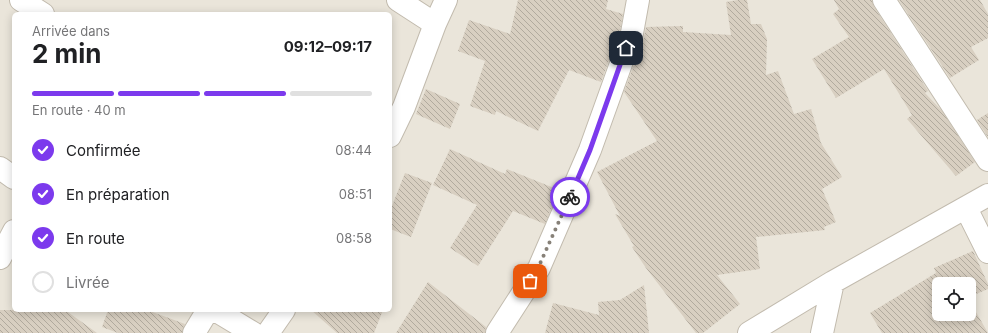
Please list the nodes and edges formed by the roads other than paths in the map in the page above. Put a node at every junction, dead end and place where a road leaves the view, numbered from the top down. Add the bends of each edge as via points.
1 (21, 0) edge
2 (398, 0) edge
3 (446, 0) edge
4 (638, 0) edge
5 (884, 0) edge
6 (40, 12) edge
7 (435, 24) junction
8 (392, 132) edge
9 (988, 160) edge
10 (0, 168) edge
11 (12, 177) edge
12 (988, 195) edge
13 (966, 208) junction
14 (12, 235) edge
15 (988, 252) edge
16 (0, 258) edge
17 (833, 282) junction
18 (207, 312) edge
19 (218, 312) edge
20 (283, 312) edge
21 (194, 333) edge
22 (253, 333) edge
23 (268, 333) edge
24 (497, 333) edge
25 (749, 333) edge
26 (822, 333) edge

1 - 6 street
2 - 7 street
3 - 7 street
4 - 24 street via 632,33 590,150 538,268
5 - 9 street
7 - 8 street
10 - 11 street
12 - 13 street
13 - 15 street
13 - 17 street
14 - 16 street
17 - 25 street
17 - 26 street
18 - 21 street
19 - 22 street
20 - 23 street

